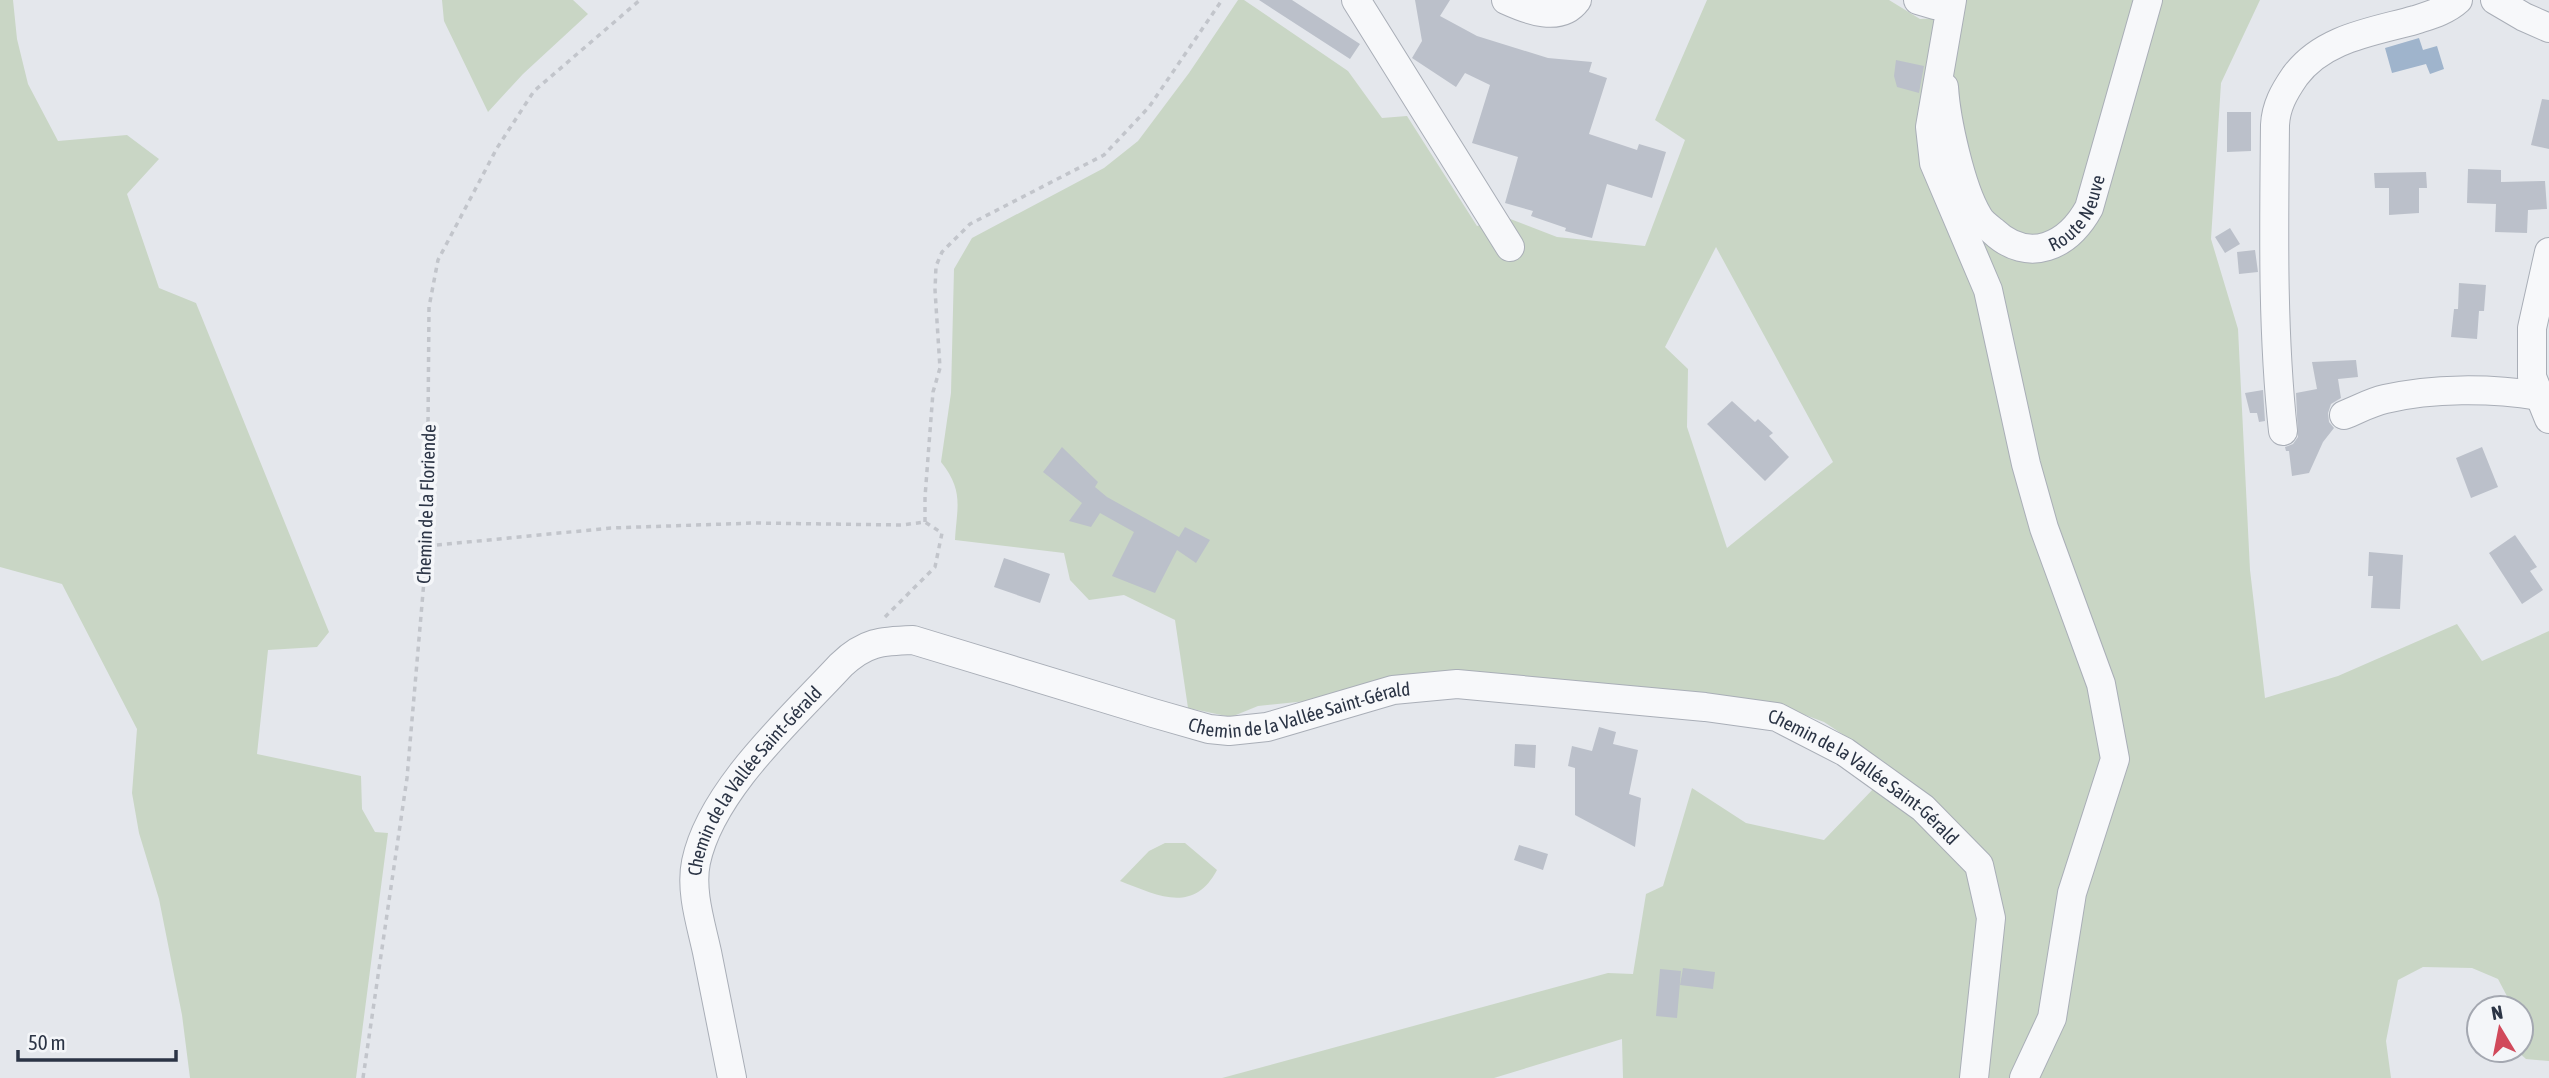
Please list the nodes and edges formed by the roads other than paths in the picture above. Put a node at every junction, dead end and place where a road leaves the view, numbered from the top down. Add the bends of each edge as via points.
1 (1356, 0) edge
2 (1506, 0) edge
3 (1577, 0) edge
4 (2148, 0) edge
5 (2458, 0) edge
6 (2495, 0) edge
7 (1935, 1) edge
8 (2549, 28) edge
9 (1943, 64) junction
10 (1510, 247) dead end
11 (2549, 252) edge
12 (2544, 407) edge
13 (2344, 415) dead end
14 (2283, 431) dead end
15 (732, 1078) edge
16 (1974, 1078) edge
17 (2024, 1078) edge

1 - 10 street
2 - 3 street via 1554,14
4 - 9 street, Route Neuve via 2089,208 2066,238 2046,247 2015,246 1978,218 1953,139
5 - 14 street via 2450,8 2327,47 2299,71 2280,100 2274,125 2273,278
6 - 8 street
7 - 9 street, Route Neuve
9 - 17 street via 1930,127 1934,163 1988,290 2043,528 2101,684 2115,759 2072,893 2052,1018
11 - 12 street via 2532,328 2532,377
12 - 13 street via 2493,391 2404,396
15 - 16 street, Chemin de la Vallée Saint-Gérald via 697,906 696,864 703,840 741,775 855,651 883,640 913,640 1153,713 1228,731 1267,727 1393,690 1457,684 1777,717 1845,752 1923,808 1979,865 1991,918

